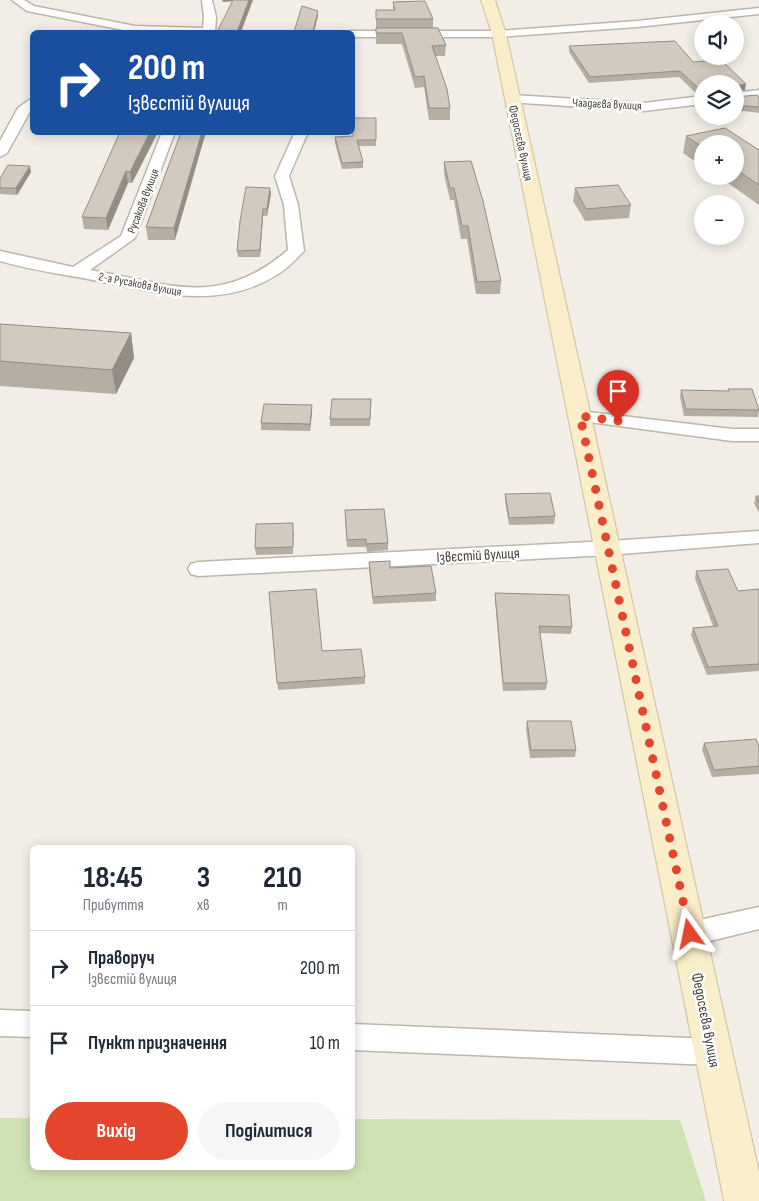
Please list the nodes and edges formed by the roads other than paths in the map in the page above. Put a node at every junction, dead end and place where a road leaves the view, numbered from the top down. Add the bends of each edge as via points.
1 (17, 0) edge
2 (206, 0) edge
3 (488, 0) edge
4 (759, 11) edge
5 (126, 30) edge
6 (208, 30) edge
7 (355, 34) edge
8 (499, 34) junction
9 (759, 94) edge
10 (744, 96) edge
11 (512, 99) junction
12 (694, 101) edge
13 (30, 104) edge
14 (168, 135) edge
15 (301, 135) edge
16 (0, 153) edge
17 (0, 256) edge
18 (76, 272) junction
19 (580, 416) junction
20 (759, 435) edge
21 (759, 537) edge
22 (608, 548) junction
23 (198, 569) dead end
24 (759, 918) edge
25 (690, 934) junction
26 (0, 1022) edge
27 (30, 1024) edge
28 (355, 1037) edge
29 (712, 1052) junction
30 (745, 1201) edge

1 - 5 street via 31,9
2 - 6 street via 210,17
3 - 8 main road, Федосєєва вулиця
4 - 8 street
7 - 8 street
8 - 11 main road, Федосєєва вулиця
9 - 10 street
11 - 12 street, Чаадаєва вулиця via 644,107
11 - 19 main road, Федосєєва вулиця
13 - 16 street via 24,108
14 - 18 street, Русакова вулиця via 128,238
15 - 18 street, 2-а Русакова вулиця via 282,176 291,205 296,251 270,273 209,294 174,293
17 - 18 street, 2-а Русакова вулиця via 24,264
19 - 20 street via 732,435
19 - 22 main road, Федосєєва вулиця
21 - 22 street, Ізвєстій вулиця
22 - 23 street, Ізвєстій вулиця
22 - 25 main road, Федосєєва вулиця
24 - 25 street
25 - 29 main road, Федосєєва вулиця
26 - 27 street
28 - 29 street
29 - 30 main road, Федосєєва вулиця

